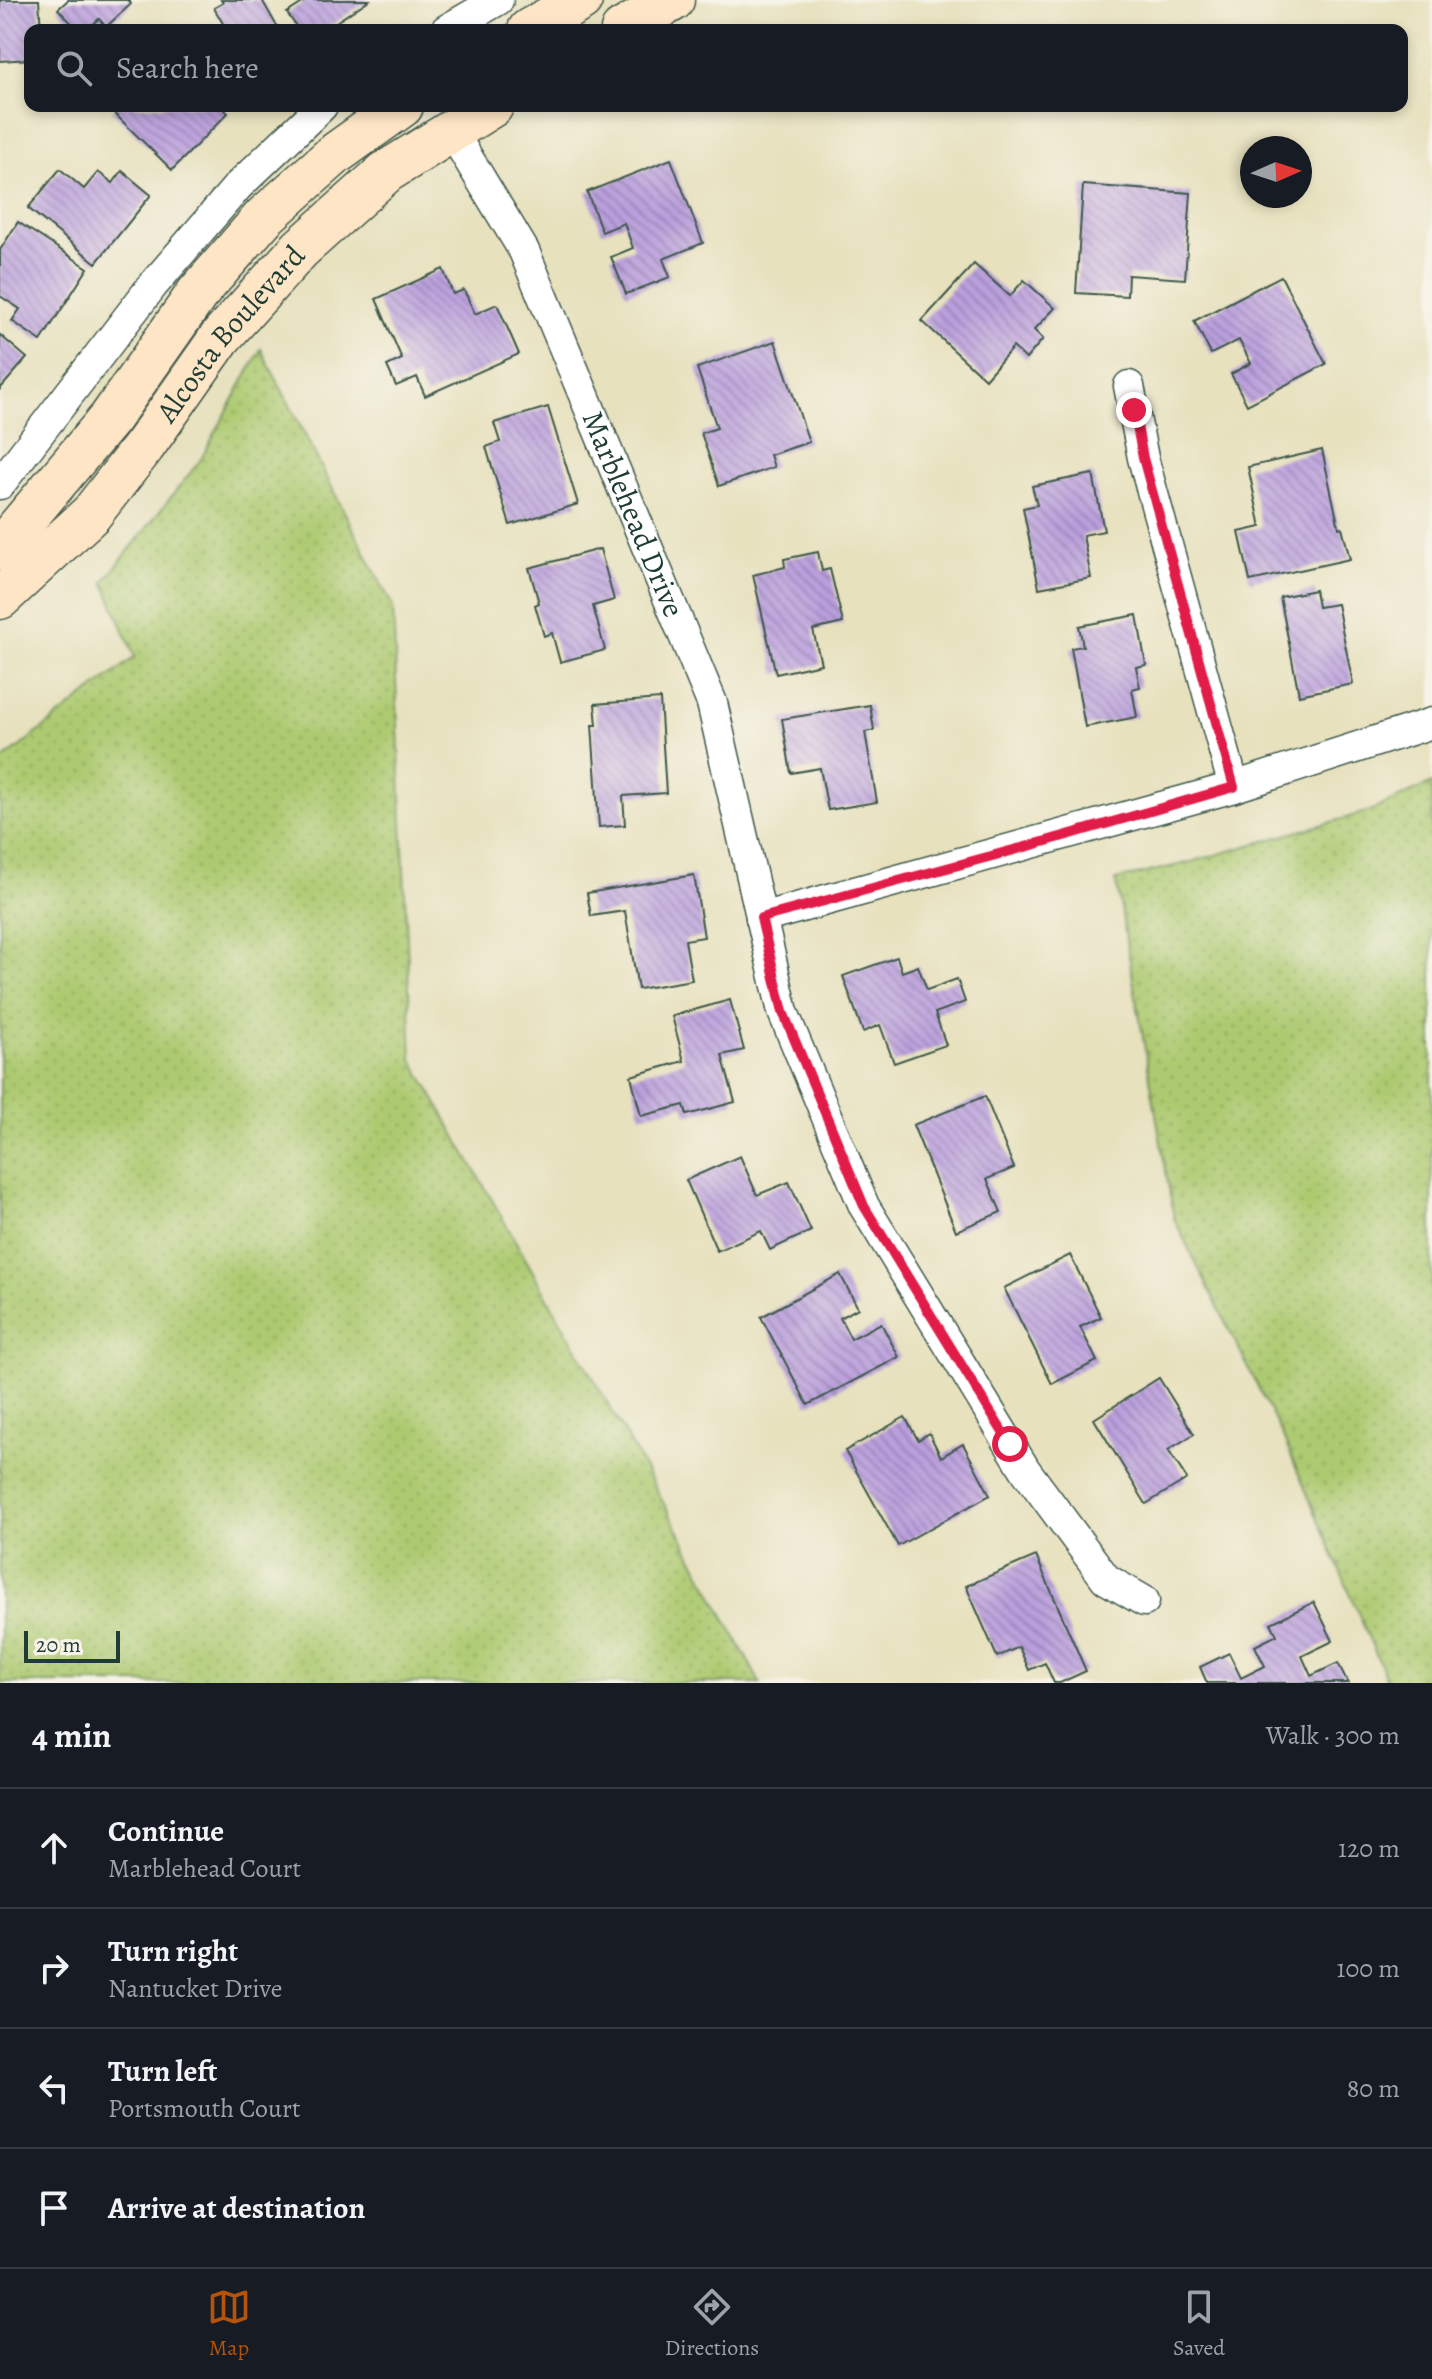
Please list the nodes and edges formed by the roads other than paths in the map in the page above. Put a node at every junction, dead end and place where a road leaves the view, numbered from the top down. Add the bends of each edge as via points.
1 (498, 0) edge
2 (581, 0) edge
3 (673, 0) edge
4 (456, 24) edge
5 (539, 24) edge
6 (632, 24) edge
7 (316, 112) edge
8 (394, 112) edge
9 (468, 112) edge
10 (444, 118) edge
11 (1129, 386) dead end
12 (0, 484) edge
13 (7, 569) edge
14 (1432, 723) edge
15 (1234, 787) junction
16 (761, 918) junction
17 (1144, 1601) dead end

1 - 4 street
2 - 5 main road
3 - 6 main road
7 - 12 street via 238,186 153,285
8 - 13 main road, Alcosta Boulevard via 335,154 264,217 197,294
9 - 10 main road, Alcosta Boulevard
10 - 13 main road, Alcosta Boulevard via 300,249 220,338 91,514
10 - 16 street, Marblehead Drive via 524,251 712,703
11 - 15 street via 1143,458
14 - 15 street
15 - 16 street
16 - 17 street, Marblehead Drive via 783,1012 864,1206 1026,1471 1106,1579

